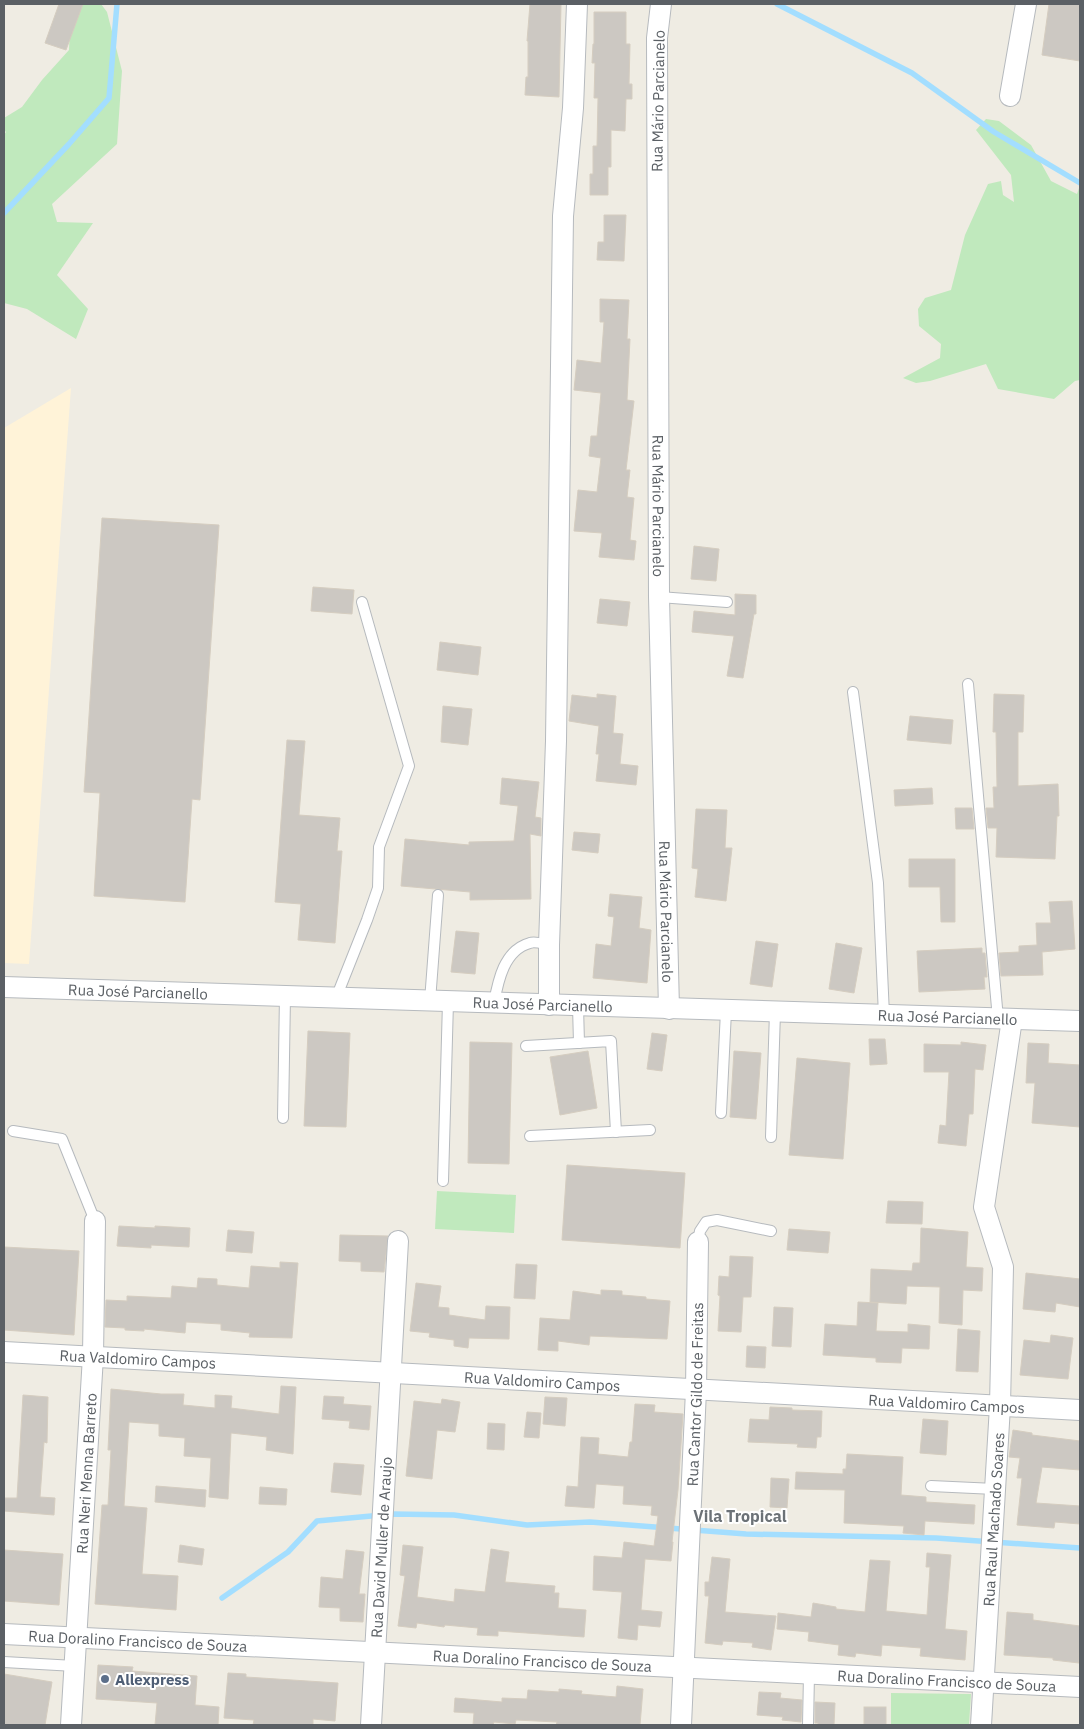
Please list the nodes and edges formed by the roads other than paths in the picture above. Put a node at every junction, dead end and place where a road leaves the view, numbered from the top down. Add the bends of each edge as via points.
1 (577, 4) edge
2 (661, 4) edge
3 (1026, 4) edge
4 (1010, 96) dead end
5 (659, 597) junction
6 (362, 602) dead end
7 (727, 602) dead end
8 (968, 684) dead end
9 (853, 692) dead end
10 (438, 894) dead end
11 (549, 945) junction
12 (4, 987) edge
13 (285, 996) junction
14 (336, 998) junction
15 (439, 1001) junction
16 (494, 1003) junction
17 (549, 1005) junction
18 (578, 1006) junction
19 (669, 1009) junction
20 (726, 1011) junction
21 (775, 1012) junction
22 (884, 1015) junction
23 (1005, 1019) junction
24 (1080, 1021) edge
25 (579, 1043) junction
26 (526, 1046) dead end
27 (721, 1113) dead end
28 (283, 1118) dead end
29 (650, 1130) dead end
30 (13, 1131) dead end
31 (616, 1132) junction
32 (530, 1136) dead end
33 (771, 1137) dead end
34 (443, 1181) dead end
35 (95, 1221) joint
36 (771, 1231) dead end
37 (398, 1241) dead end
38 (698, 1242) joint
39 (4, 1352) edge
40 (93, 1356) junction
41 (391, 1371) junction
42 (696, 1390) junction
43 (1000, 1406) junction
44 (1080, 1410) edge
45 (931, 1486) dead end
46 (995, 1489) junction
47 (4, 1634) edge
48 (77, 1638) junction
49 (375, 1652) junction
50 (4, 1662) edge
51 (75, 1666) junction
52 (684, 1668) junction
53 (809, 1674) junction
54 (983, 1683) junction
55 (1080, 1687) edge
56 (72, 1725) edge
57 (371, 1725) edge
58 (681, 1725) edge
59 (808, 1725) edge
60 (981, 1725) edge

1 - 11 street via 573,108 563,216 556,741
2 - 5 street, Rua Mário Parcianelo via 657,38
3 - 4 street
5 - 7 lane
5 - 19 street, Rua Mário Parcianelo
6 - 14 lane via 409,766 378,847 378,888
8 - 23 lane
9 - 22 lane via 878,883
10 - 15 lane
11 - 16 lane via 531,942 513,952 498,979
11 - 17 street
12 - 13 street, Rua José Parcianello
13 - 14 street, Rua José Parcianello
13 - 28 lane
14 - 15 street, Rua José Parcianello
15 - 16 street, Rua José Parcianello
15 - 34 lane
16 - 17 street, Rua José Parcianello
17 - 18 street, Rua José Parcianello
18 - 19 street, Rua José Parcianello
18 - 25 lane
19 - 20 street, Rua José Parcianello
20 - 21 street, Rua José Parcianello
20 - 27 lane
21 - 22 street, Rua José Parcianello
21 - 33 lane
22 - 23 street, Rua José Parcianello
23 - 24 street, Rua José Parcianello
23 - 43 street, Rua Raul Machado Soares via 984,1207 1003,1268
25 - 26 lane
25 - 31 lane via 611,1041
29 - 31 lane
30 - 35 lane via 62,1139
31 - 32 lane
35 - 40 street, Rua Neri Menna Barreto
36 - 38 lane via 716,1220 706,1222
37 - 41 street, Rua David Muller de Araujo
38 - 42 street, Rua Cantor Gildo de Freitas
39 - 40 street, Rua Valdomiro Campos
40 - 41 street, Rua Valdomiro Campos
40 - 48 street, Rua Neri Menna Barreto
41 - 42 street, Rua Valdomiro Campos
41 - 49 street, Rua David Muller de Araujo
42 - 43 street, Rua Valdomiro Campos
42 - 52 street, Rua Cantor Gildo de Freitas
43 - 44 street, Rua Valdomiro Campos
43 - 46 street, Rua Raul Machado Soares
45 - 46 lane
46 - 54 street, Rua Raul Machado Soares
47 - 48 street, Rua Doralino Francisco de Souza
48 - 49 street, Rua Doralino Francisco de Souza
48 - 51 street, Rua Neri Menna Barreto
49 - 52 street, Rua Doralino Francisco de Souza
49 - 57 street, Rua David Muller de Araujo
50 - 51 lane
51 - 56 street, Rua Neri Menna Barreto
52 - 53 street, Rua Doralino Francisco de Souza
52 - 58 street, Rua Cantor Gildo de Freitas
53 - 54 street, Rua Doralino Francisco de Souza
53 - 59 lane
54 - 55 street, Rua Doralino Francisco de Souza
54 - 60 street, Rua Raul Machado Soares

